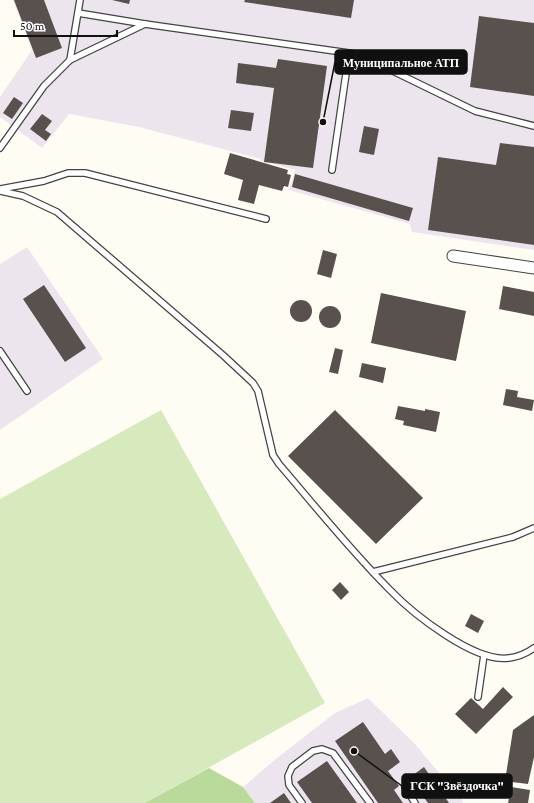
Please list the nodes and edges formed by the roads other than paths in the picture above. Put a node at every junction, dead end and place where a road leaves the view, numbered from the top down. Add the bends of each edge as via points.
1 (80, 0) edge
2 (78, 13) junction
3 (145, 24) junction
4 (349, 53) junction
5 (70, 60) junction
6 (534, 126) edge
7 (0, 148) edge
8 (332, 170) dead end
9 (0, 190) edge
10 (266, 219) dead end
11 (453, 256) dead end
12 (534, 268) edge
13 (0, 351) edge
14 (27, 391) dead end
15 (534, 528) edge
16 (373, 572) junction
17 (534, 648) edge
18 (484, 655) junction
19 (478, 697) dead end
20 (405, 787) dead end
21 (302, 803) edge
22 (370, 803) edge
23 (415, 803) edge

1 - 2 lane
2 - 3 lane
2 - 5 lane
3 - 4 lane
3 - 5 lane
4 - 6 lane via 366,58 476,111
4 - 8 lane
5 - 7 lane via 44,86
9 - 10 lane via 68,173 86,173
9 - 16 lane via 23,196 57,212 253,383 258,391 274,454 279,464
11 - 12 street
13 - 14 lane
15 - 16 lane via 513,537
16 - 18 lane via 405,604 456,642
17 - 18 lane via 509,658
18 - 19 lane
20 - 23 lane
21 - 22 lane via 289,785 288,776 292,767 313,751 322,749 333,753

